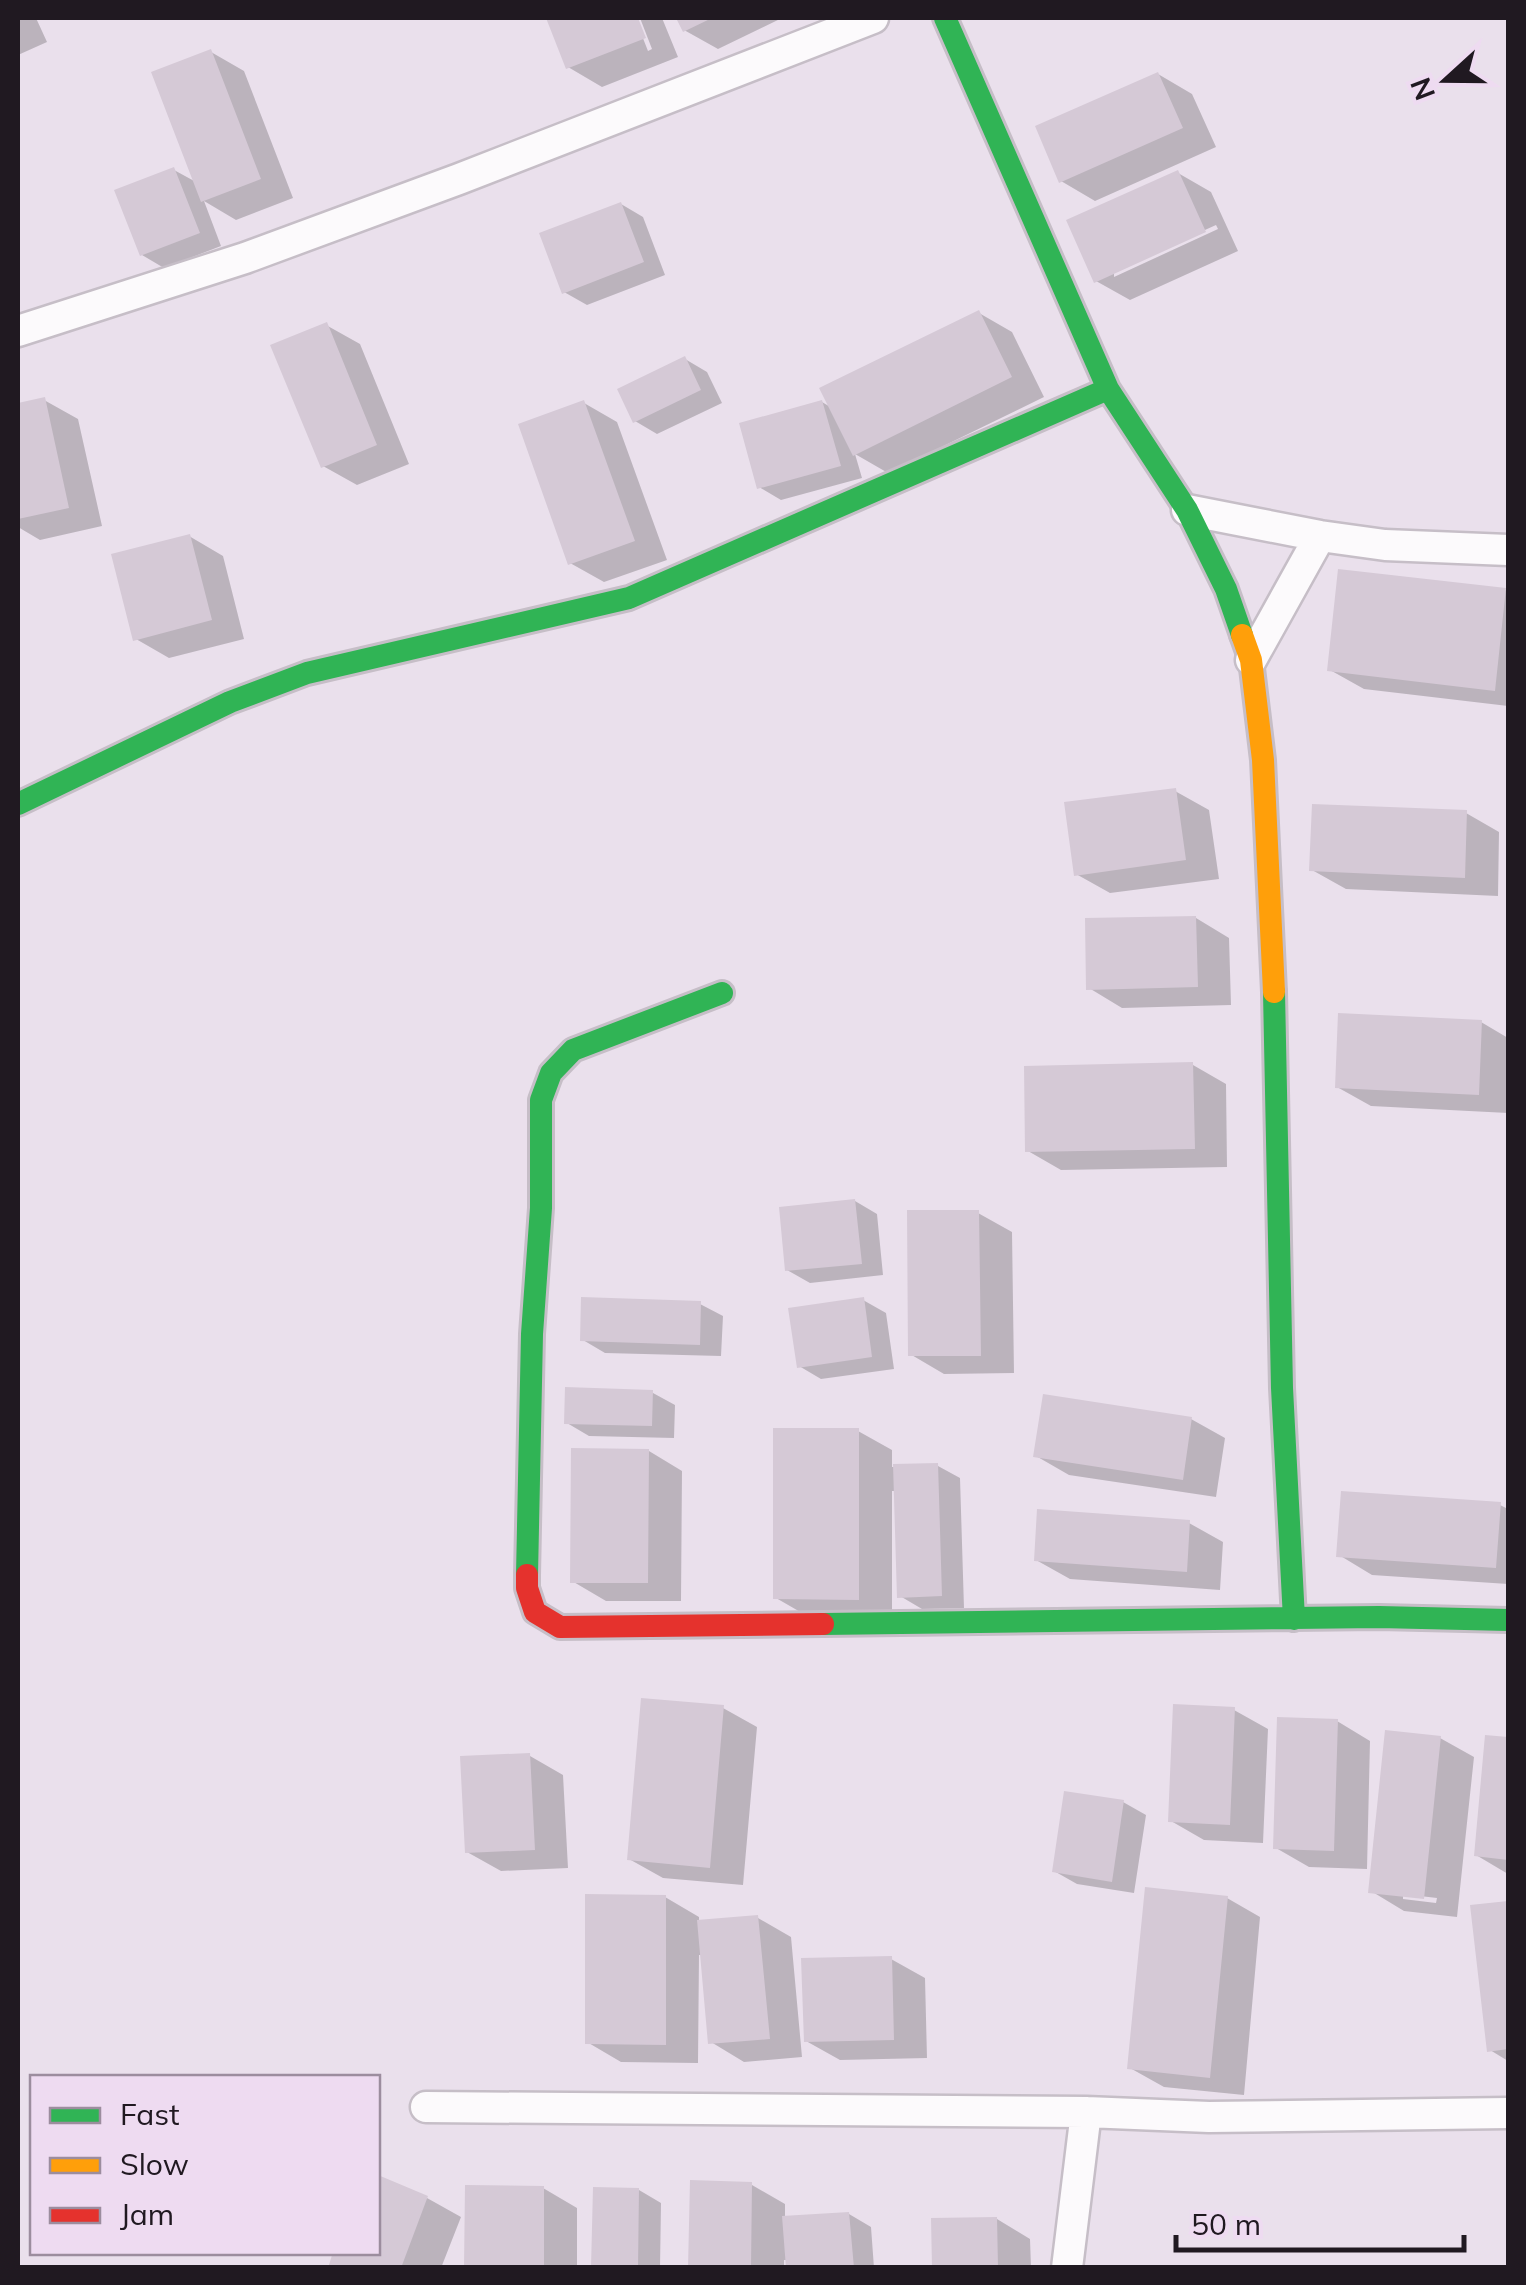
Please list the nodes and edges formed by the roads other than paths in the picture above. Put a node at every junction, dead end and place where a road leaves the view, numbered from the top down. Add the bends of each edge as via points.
1 (873, 18) edge
2 (945, 18) edge
3 (18, 332) edge
4 (1108, 389) junction
5 (1187, 510) junction
6 (1320, 536) junction
7 (1508, 550) edge
8 (1251, 660) junction
9 (18, 804) edge
10 (722, 993) dead end
11 (1294, 1619) junction
12 (1508, 1620) edge
13 (426, 2107) dead end
14 (1086, 2112) junction
15 (1508, 2113) edge
16 (1067, 2268) edge

1 - 3 street via 263,252
2 - 4 street
4 - 5 street
4 - 9 street via 629,598 307,673 230,702
5 - 6 street
5 - 8 street
6 - 7 street
6 - 8 street
8 - 11 street via 1263,760 1274,990
10 - 11 street via 573,1050 551,1073 541,1100 527,1588 535,1612 560,1627
11 - 12 street
13 - 14 street
14 - 15 street
14 - 16 street

